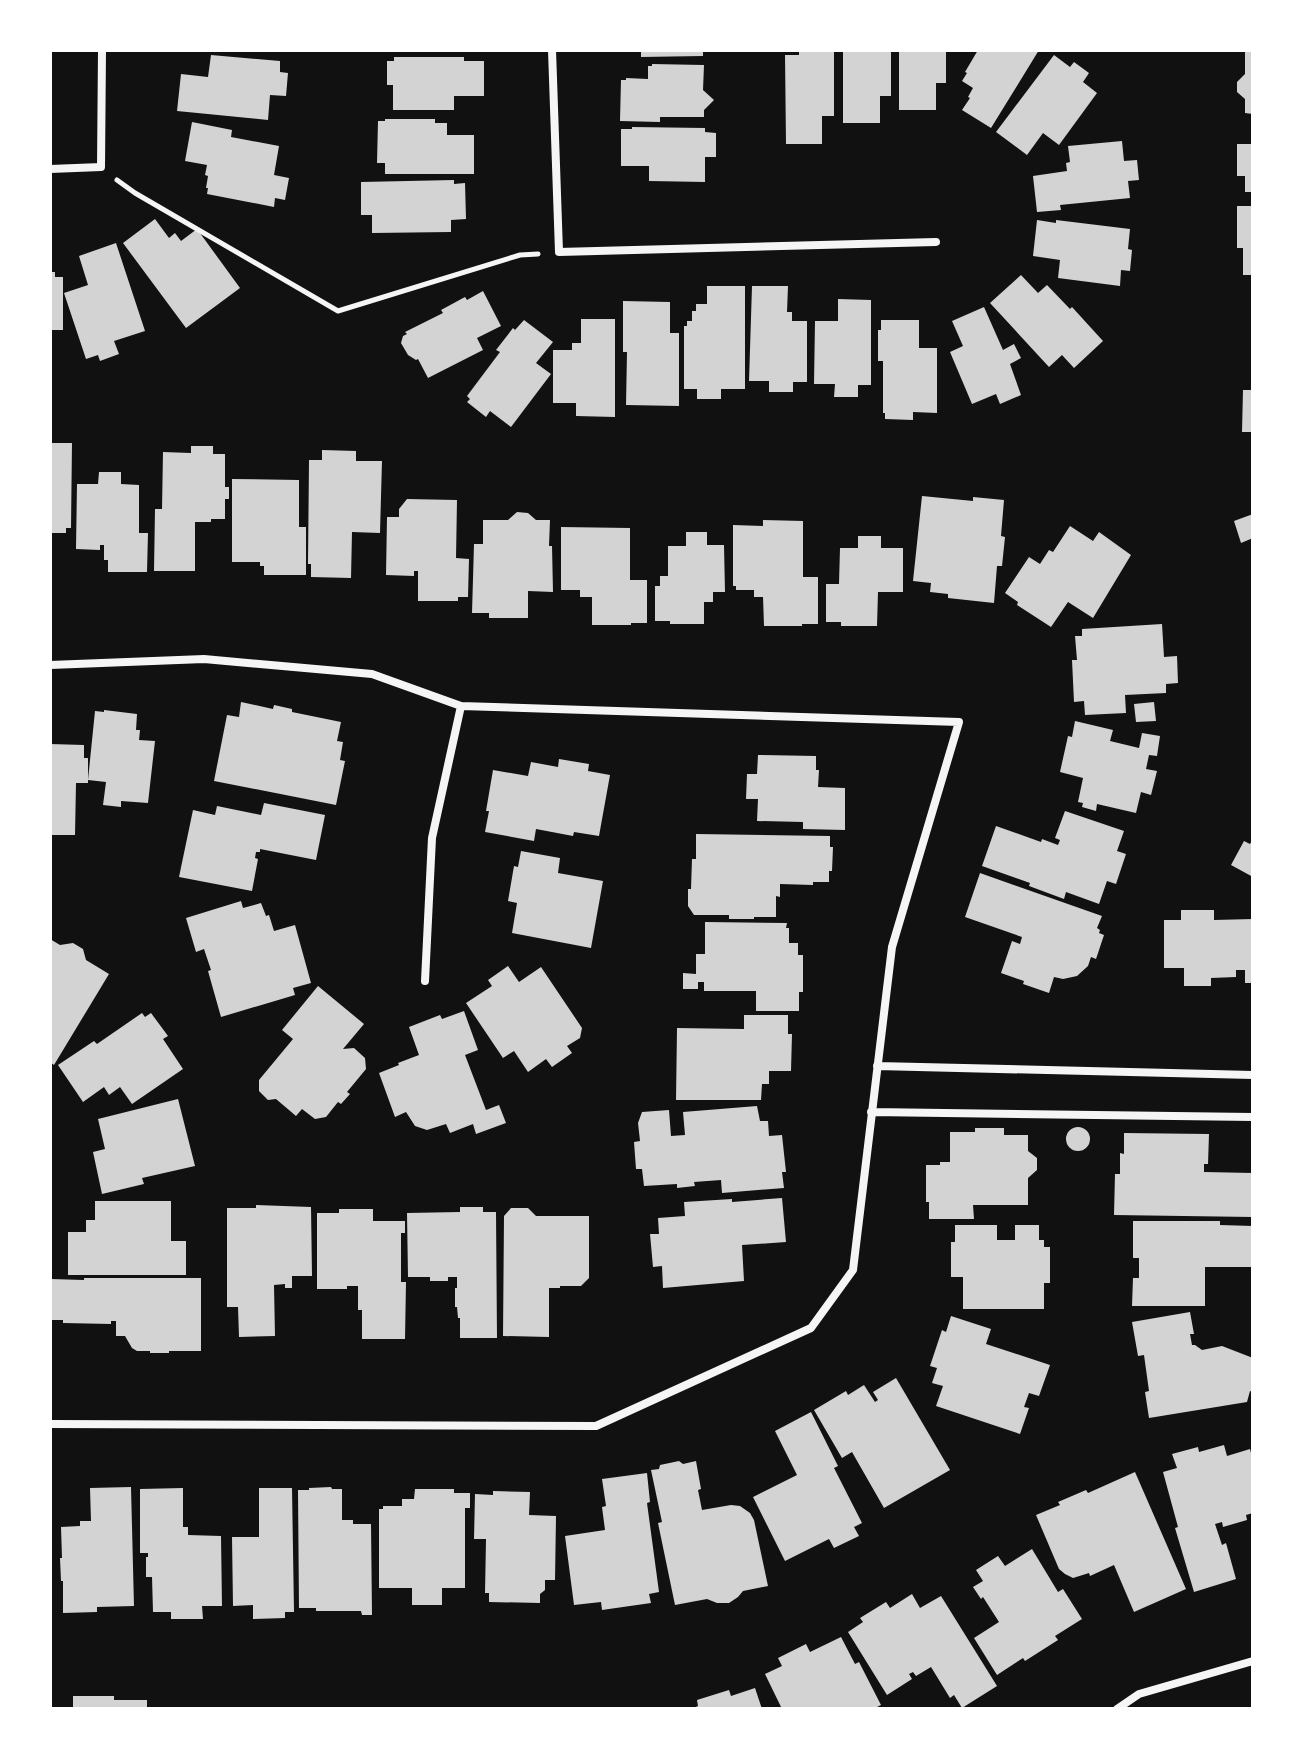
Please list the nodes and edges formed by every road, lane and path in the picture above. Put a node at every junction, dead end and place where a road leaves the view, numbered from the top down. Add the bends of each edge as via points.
1 (102, 50) edge
2 (552, 50) edge
3 (101, 167) junction
4 (50, 169) edge
5 (936, 242) dead end
6 (559, 252) junction
7 (50, 665) edge
8 (461, 706) junction
9 (425, 981) dead end
10 (877, 1066) junction
11 (1253, 1075) edge
12 (871, 1112) junction
13 (1253, 1117) edge
14 (50, 1424) edge
15 (1253, 1661) edge
16 (1117, 1709) edge

1 - 3 street
2 - 6 street
3 - 4 street
3 - 6 path via 135,193 338,311 520,255
5 - 6 street
7 - 8 street via 204,659 372,674
8 - 9 street via 432,838
8 - 10 street via 959,722 892,947
10 - 11 street
10 - 12 street
12 - 13 street
12 - 14 street via 853,1270 811,1328 596,1426
15 - 16 street via 1139,1694

